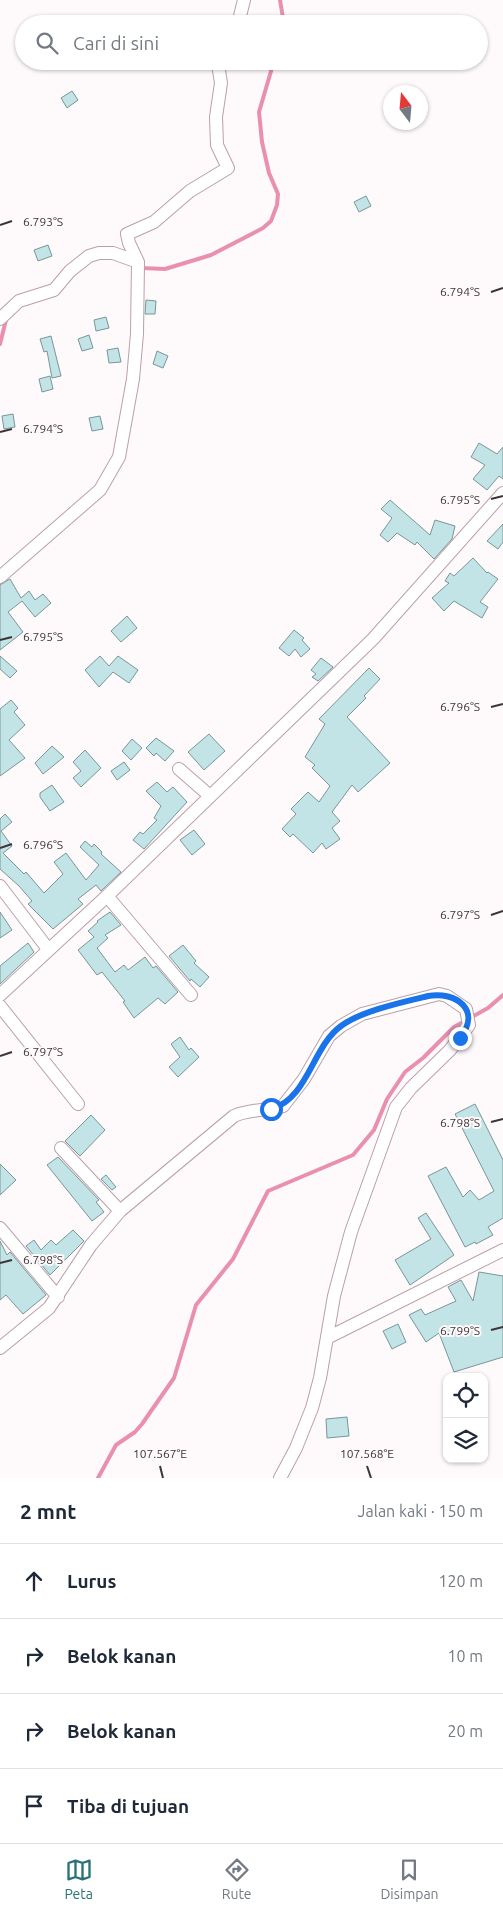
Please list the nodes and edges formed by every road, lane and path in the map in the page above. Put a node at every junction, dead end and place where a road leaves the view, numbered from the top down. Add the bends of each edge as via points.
1 (244, 0) edge
2 (240, 15) edge
3 (219, 70) edge
4 (138, 262) junction
5 (0, 319) edge
6 (503, 494) edge
7 (0, 577) edge
8 (179, 769) dead end
9 (210, 796) junction
10 (0, 886) edge
11 (107, 896) junction
12 (48, 949) junction
13 (191, 995) dead end
14 (0, 996) edge
15 (0, 1006) edge
16 (78, 1104) dead end
17 (61, 1148) dead end
18 (120, 1212) junction
19 (0, 1228) edge
20 (503, 1250) edge
21 (58, 1297) junction
22 (327, 1338) junction
23 (0, 1348) edge
24 (280, 1478) edge

1 - 2 street
3 - 4 street via 217,146 228,168 190,191 154,222 127,234
4 - 5 street via 113,253 89,256 54,290 19,301
4 - 7 street via 134,370 119,457 100,490
6 - 9 street via 373,639
8 - 9 street
9 - 11 street
10 - 12 street
11 - 12 street
11 - 13 street
12 - 14 street
15 - 16 street
17 - 18 street
18 - 21 street via 91,1245
18 - 22 street via 234,1116 244,1111 258,1112 283,1106 304,1079 329,1036 341,1026 362,1014 428,996 439,994 457,1002 468,1012 468,1028 396,1107 351,1232
19 - 21 street
20 - 22 street
21 - 23 street
22 - 24 street via 312,1408

